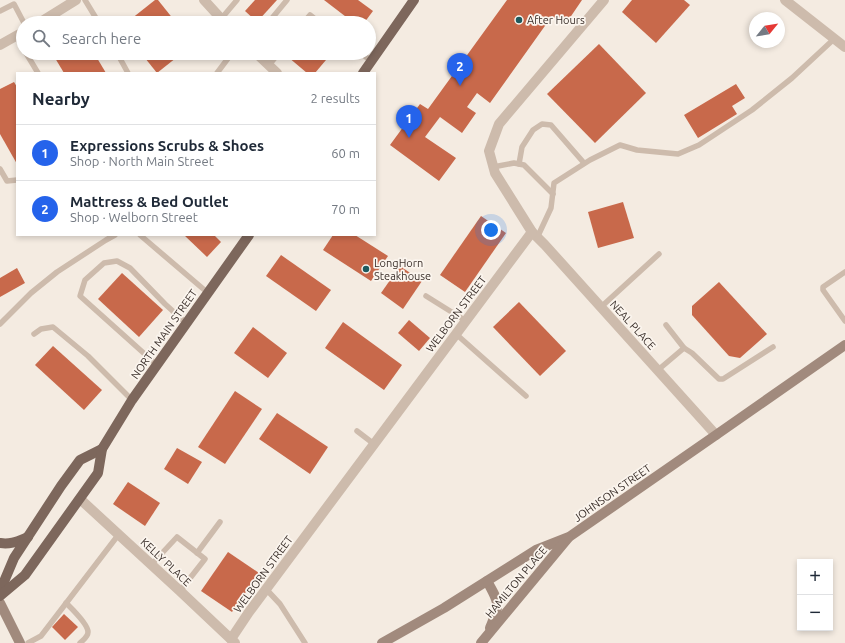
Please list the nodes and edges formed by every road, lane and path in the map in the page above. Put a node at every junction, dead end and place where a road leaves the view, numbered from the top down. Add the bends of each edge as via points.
1 (76, 0) edge
2 (85, 0) edge
3 (204, 0) edge
4 (237, 0) edge
5 (287, 0) edge
6 (414, 0) edge
7 (604, 0) edge
8 (785, 0) edge
9 (13, 2) edge
10 (0, 11) edge
11 (20, 16) edge
12 (50, 16) edge
13 (95, 16) edge
14 (218, 16) edge
15 (226, 16) edge
16 (274, 16) edge
17 (16, 36) edge
18 (834, 39) junction
19 (0, 45) edge
20 (845, 47) edge
21 (376, 54) edge
22 (30, 60) edge
23 (121, 60) edge
24 (227, 60) edge
25 (264, 60) edge
26 (273, 60) edge
27 (371, 61) edge
28 (269, 65) junction
29 (37, 72) edge
30 (127, 72) edge
31 (218, 72) edge
32 (276, 72) edge
33 (364, 72) edge
34 (584, 163) junction
35 (518, 164) junction
36 (493, 167) junction
37 (0, 168) edge
38 (16, 180) edge
39 (553, 194) junction
40 (535, 235) junction
41 (113, 236) edge
42 (141, 236) edge
43 (248, 236) edge
44 (659, 254) dead end
45 (845, 272) edge
46 (208, 293) junction
47 (426, 296) dead end
48 (601, 308) junction
49 (466, 321) junction
50 (845, 321) edge
51 (186, 323) junction
52 (0, 324) edge
53 (666, 325) dead end
54 (34, 334) dead end
55 (456, 334) junction
56 (845, 345) edge
57 (773, 347) dead end
58 (684, 348) junction
59 (157, 364) junction
60 (658, 370) junction
61 (526, 396) dead end
62 (132, 400) junction
63 (357, 431) dead end
64 (716, 435) junction
65 (374, 444) junction
66 (102, 449) junction
67 (80, 499) junction
68 (220, 522) dead end
69 (119, 534) junction
70 (28, 537) junction
71 (569, 537) junction
72 (0, 543) edge
73 (197, 553) junction
74 (151, 565) junction
75 (487, 581) junction
76 (266, 589) junction
77 (0, 591) edge
78 (180, 591) junction
79 (0, 596) edge
80 (0, 603) edge
81 (66, 603) junction
82 (483, 640) edge
83 (233, 641) edge
84 (20, 643) edge
85 (28, 643) edge
86 (80, 643) edge
87 (305, 643) edge
88 (382, 643) edge

1 - 12 street
2 - 13 lane
3 - 14 street
4 - 15 lane
5 - 16 lane
6 - 21 main road
7 - 36 street via 499,124 489,151
8 - 18 street
9 - 10 lane
9 - 11 lane
17 - 19 street
18 - 20 street
18 - 34 lane via 752,110 699,145 678,154 637,150 620,145
22 - 29 lane
23 - 30 lane
24 - 31 lane
25 - 28 street
26 - 28 lane
27 - 33 main road
28 - 32 street
34 - 35 lane via 551,125 542,124 533,130 522,147
34 - 39 lane via 554,184
35 - 36 lane
35 - 39 lane via 524,165
36 - 40 street
37 - 38 lane via 7,181
39 - 40 lane via 551,208
40 - 48 street, NEAL PLACE
40 - 49 street, WELBORN STREET
41 - 52 lane via 57,272 31,293
42 - 46 lane
43 - 46 main road, NORTH MAIN STREET
44 - 48 lane
45 - 50 lane via 823,287 823,290
46 - 51 main road, NORTH MAIN STREET
47 - 49 lane
48 - 60 street, NEAL PLACE
49 - 55 street, WELBORN STREET
51 - 59 main road, NORTH MAIN STREET
51 - 59 lane via 130,268 117,261 104,263 84,280 80,296
53 - 58 lane
54 - 62 lane via 41,328 53,326 88,356
55 - 61 lane
55 - 65 street, WELBORN STREET
56 - 64 street, JOHNSON STREET
57 - 58 lane via 723,379
58 - 60 lane
59 - 62 main road, NORTH MAIN STREET
60 - 64 street, NEAL PLACE
62 - 66 main road, NORTH MAIN STREET
63 - 65 lane
64 - 71 street, JOHNSON STREET
65 - 76 street, WELBORN STREET
66 - 67 main road, NORTH MAIN STREET via 98,473
66 - 70 main road via 80,460
67 - 69 street, KELLY PLACE
67 - 79 main road, NORTH MAIN STREET via 25,575
68 - 73 lane
69 - 74 street, KELLY PLACE
69 - 81 lane
70 - 72 main road via 13,543
70 - 77 main road via 14,558
71 - 75 street, JOHNSON STREET via 536,550
71 - 82 street, HAMILTON PLACE
73 - 74 lane via 176,537
73 - 78 lane via 205,559
74 - 78 street, KELLY PLACE
75 - 82 street via 498,603
75 - 88 street, JOHNSON STREET
76 - 83 street, WELBORN STREET via 249,612
76 - 87 lane via 280,604
78 - 83 street, KELLY PLACE
80 - 84 street
81 - 85 lane via 41,636
81 - 86 lane via 87,626 87,637

